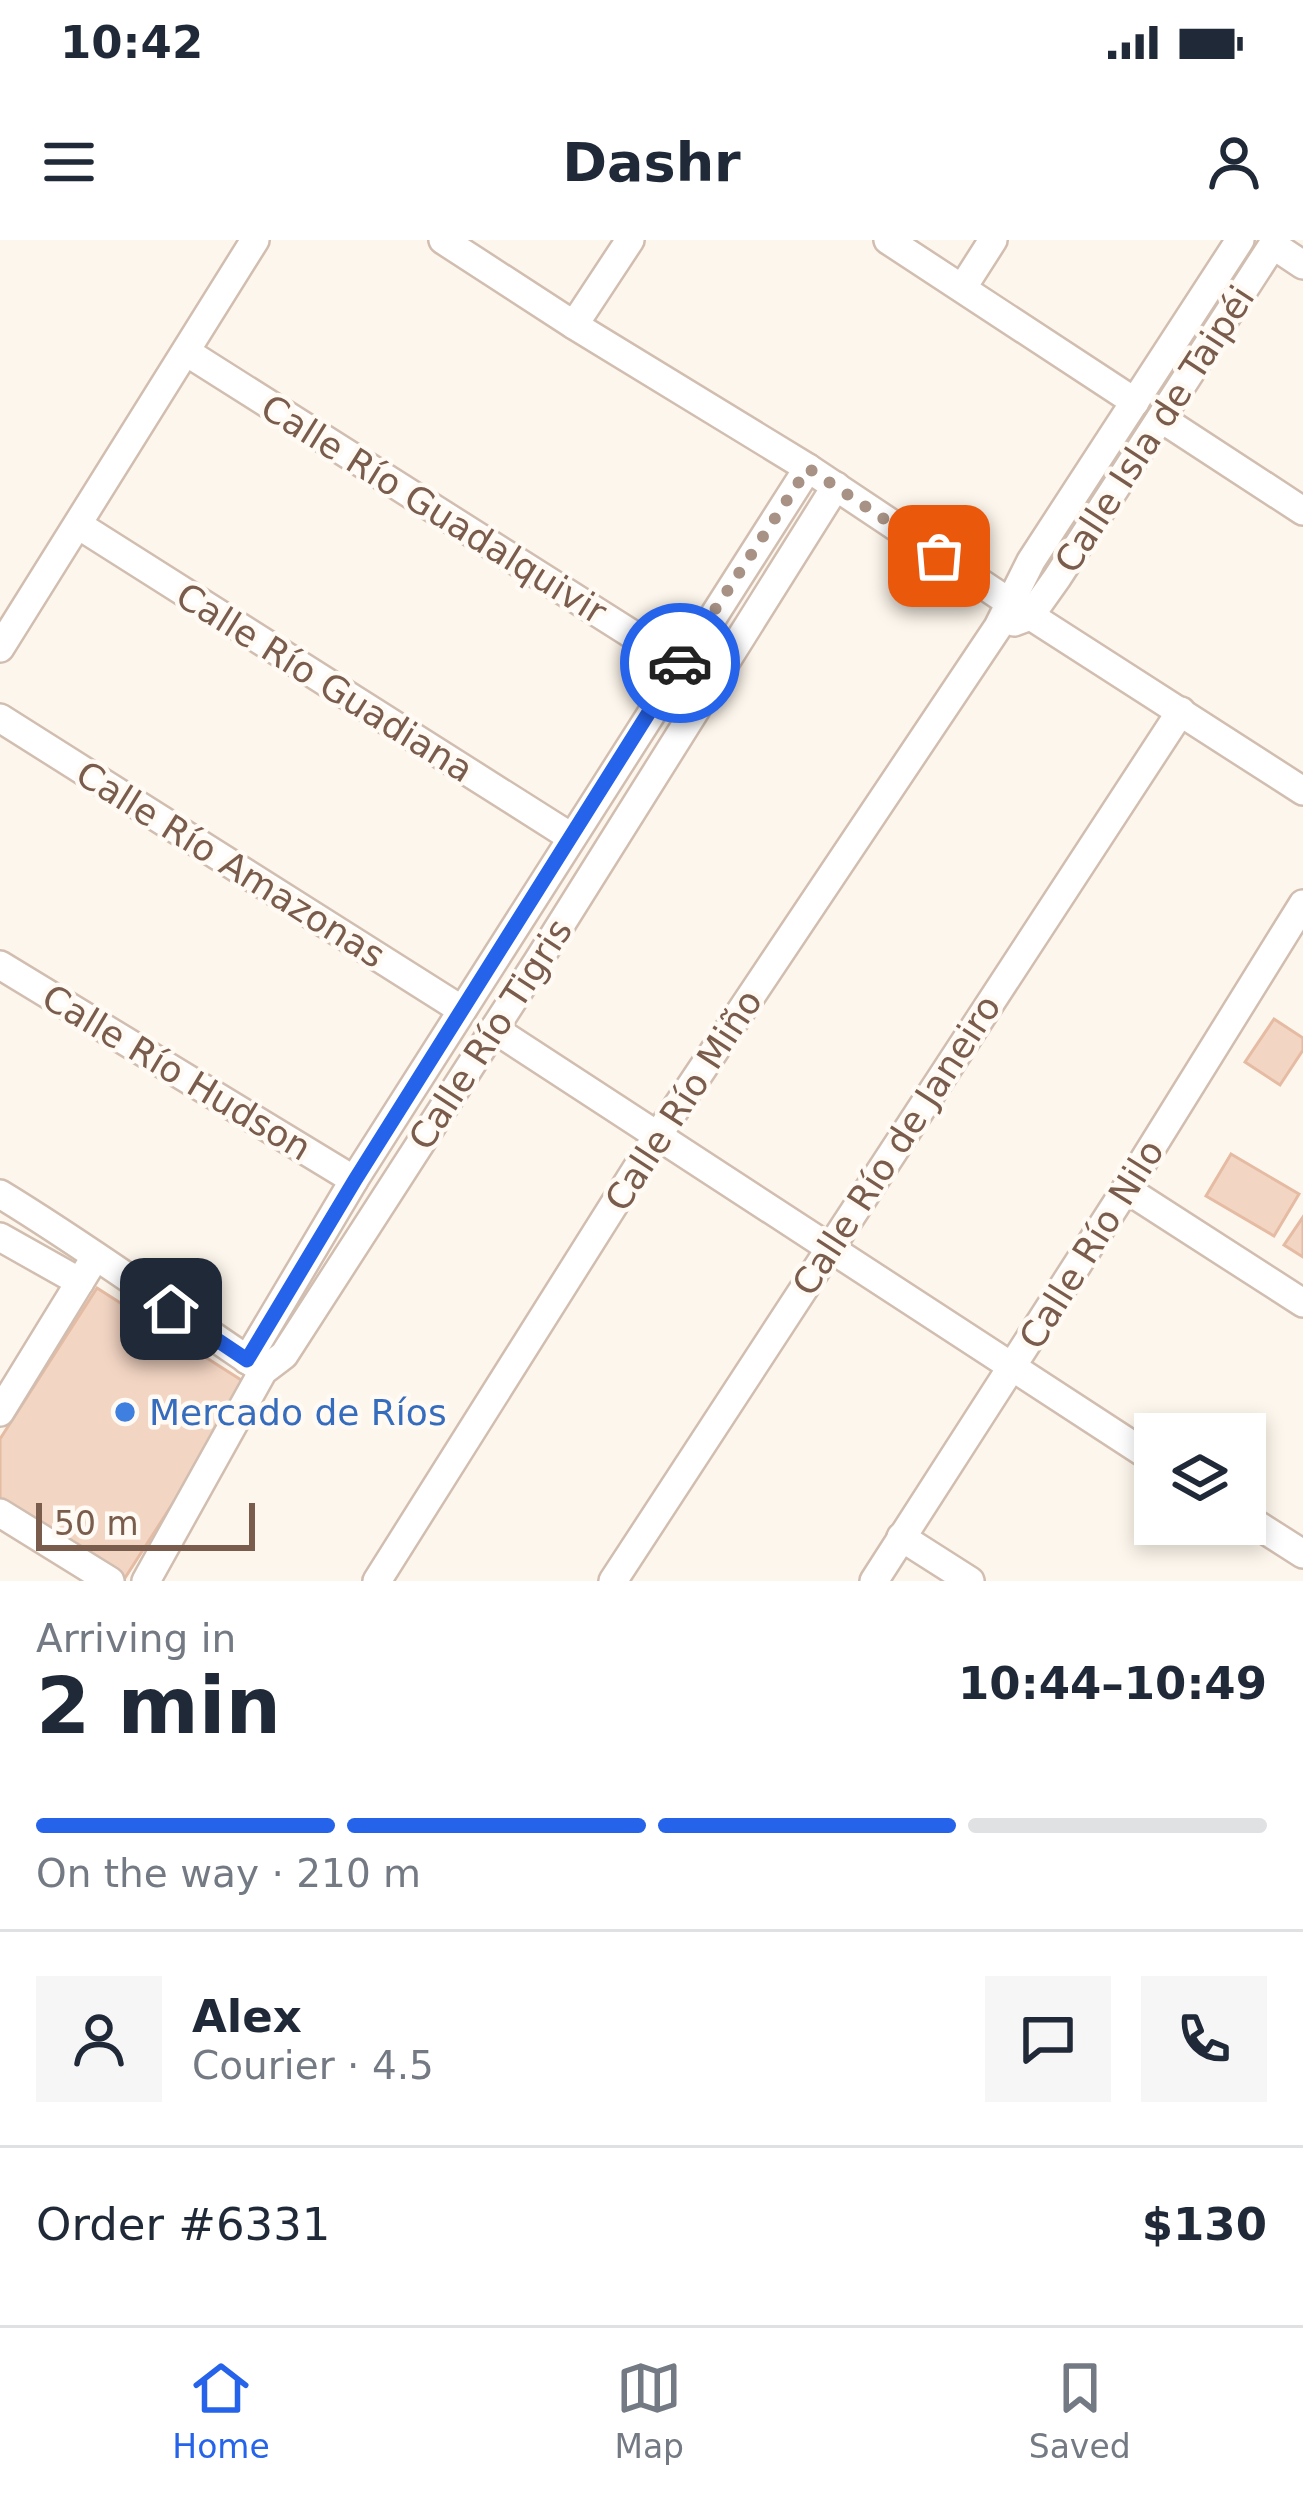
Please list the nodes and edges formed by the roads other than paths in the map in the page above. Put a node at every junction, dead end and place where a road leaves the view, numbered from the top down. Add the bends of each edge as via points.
1 (255, 240) edge
2 (443, 240) edge
3 (630, 240) edge
4 (888, 240) edge
5 (993, 240) edge
6 (1240, 240) edge
7 (1274, 242) edge
8 (1303, 265) edge
9 (963, 287) junction
10 (1209, 317) junction
11 (574, 325) junction
12 (188, 353) junction
13 (1135, 402) junction
14 (1162, 419) junction
15 (808, 468) junction
16 (836, 486) junction
17 (1303, 511) edge
18 (80, 526) junction
19 (1012, 615) junction
20 (0, 648) edge
21 (680, 664) junction
22 (1181, 711) junction
23 (0, 718) edge
24 (1303, 790) edge
25 (571, 837) junction
26 (1303, 904) edge
27 (505, 940) junction
28 (538, 961) junction
29 (0, 965) edge
30 (462, 1010) junction
31 (494, 1029) junction
32 (656, 1138) junction
33 (355, 1180) junction
34 (1126, 1189) junction
35 (0, 1194) edge
36 (0, 1237) edge
37 (829, 1246) junction
38 (87, 1270) junction
39 (1303, 1303) edge
40 (255, 1365) junction
41 (1011, 1369) junction
42 (0, 1412) edge
43 (1134, 1447) edge
44 (0, 1513) edge
45 (1266, 1530) edge
46 (901, 1537) junction
47 (1303, 1554) edge
48 (110, 1581) edge
49 (147, 1581) edge
50 (377, 1581) edge
51 (613, 1581) edge
52 (874, 1581) edge
53 (970, 1581) edge

1 - 12 street
2 - 11 street
3 - 11 street
4 - 9 street
5 - 9 street
6 - 10 street, Calle Isla de Taipéi
7 - 8 street
7 - 10 street, Calle Isla de Taipéi
9 - 13 street
10 - 13 street, Calle Isla de Taipéi
10 - 14 street, Calle Isla de Taipéi
11 - 15 street
12 - 18 street
12 - 21 street, Calle Río Guadalquivir
13 - 19 street, Calle Isla de Taipéi via 1030,561
14 - 17 street
14 - 19 street, Calle Isla de Taipéi
15 - 16 street
15 - 21 street, Calle Río Tigris
16 - 19 street
16 - 28 street, Calle Río Tigris
18 - 20 street
18 - 25 street, Calle Río Guadiana
19 - 22 street
19 - 32 street, Calle Río Miño
21 - 25 street, Calle Río Tigris
22 - 24 street
22 - 37 street, Calle Río de Janeiro
23 - 30 street, Calle Río Amazonas
25 - 27 street, Calle Río Tigris
26 - 34 street, Calle Río Nilo
27 - 28 street
27 - 30 street, Calle Río Tigris
28 - 31 street, Calle Río Tigris
29 - 33 street, Calle Río Hudson
30 - 33 street, Calle Río Tigris
31 - 32 street
31 - 40 street, Calle Río Tigris via 284,1355
32 - 37 street
32 - 50 street, Calle Río Miño
33 - 40 street, Calle Río Tigris
34 - 39 street
34 - 41 street, Calle Río Nilo
35 - 38 street via 68,1236
36 - 38 street
37 - 41 street
37 - 51 street, Calle Río de Janeiro
38 - 40 street
38 - 42 street
40 - 49 street, Calle Río Tigris
41 - 43 street
41 - 46 street, Calle Río Nilo
44 - 48 street
45 - 47 street
46 - 52 street, Calle Río Nilo
46 - 53 street

